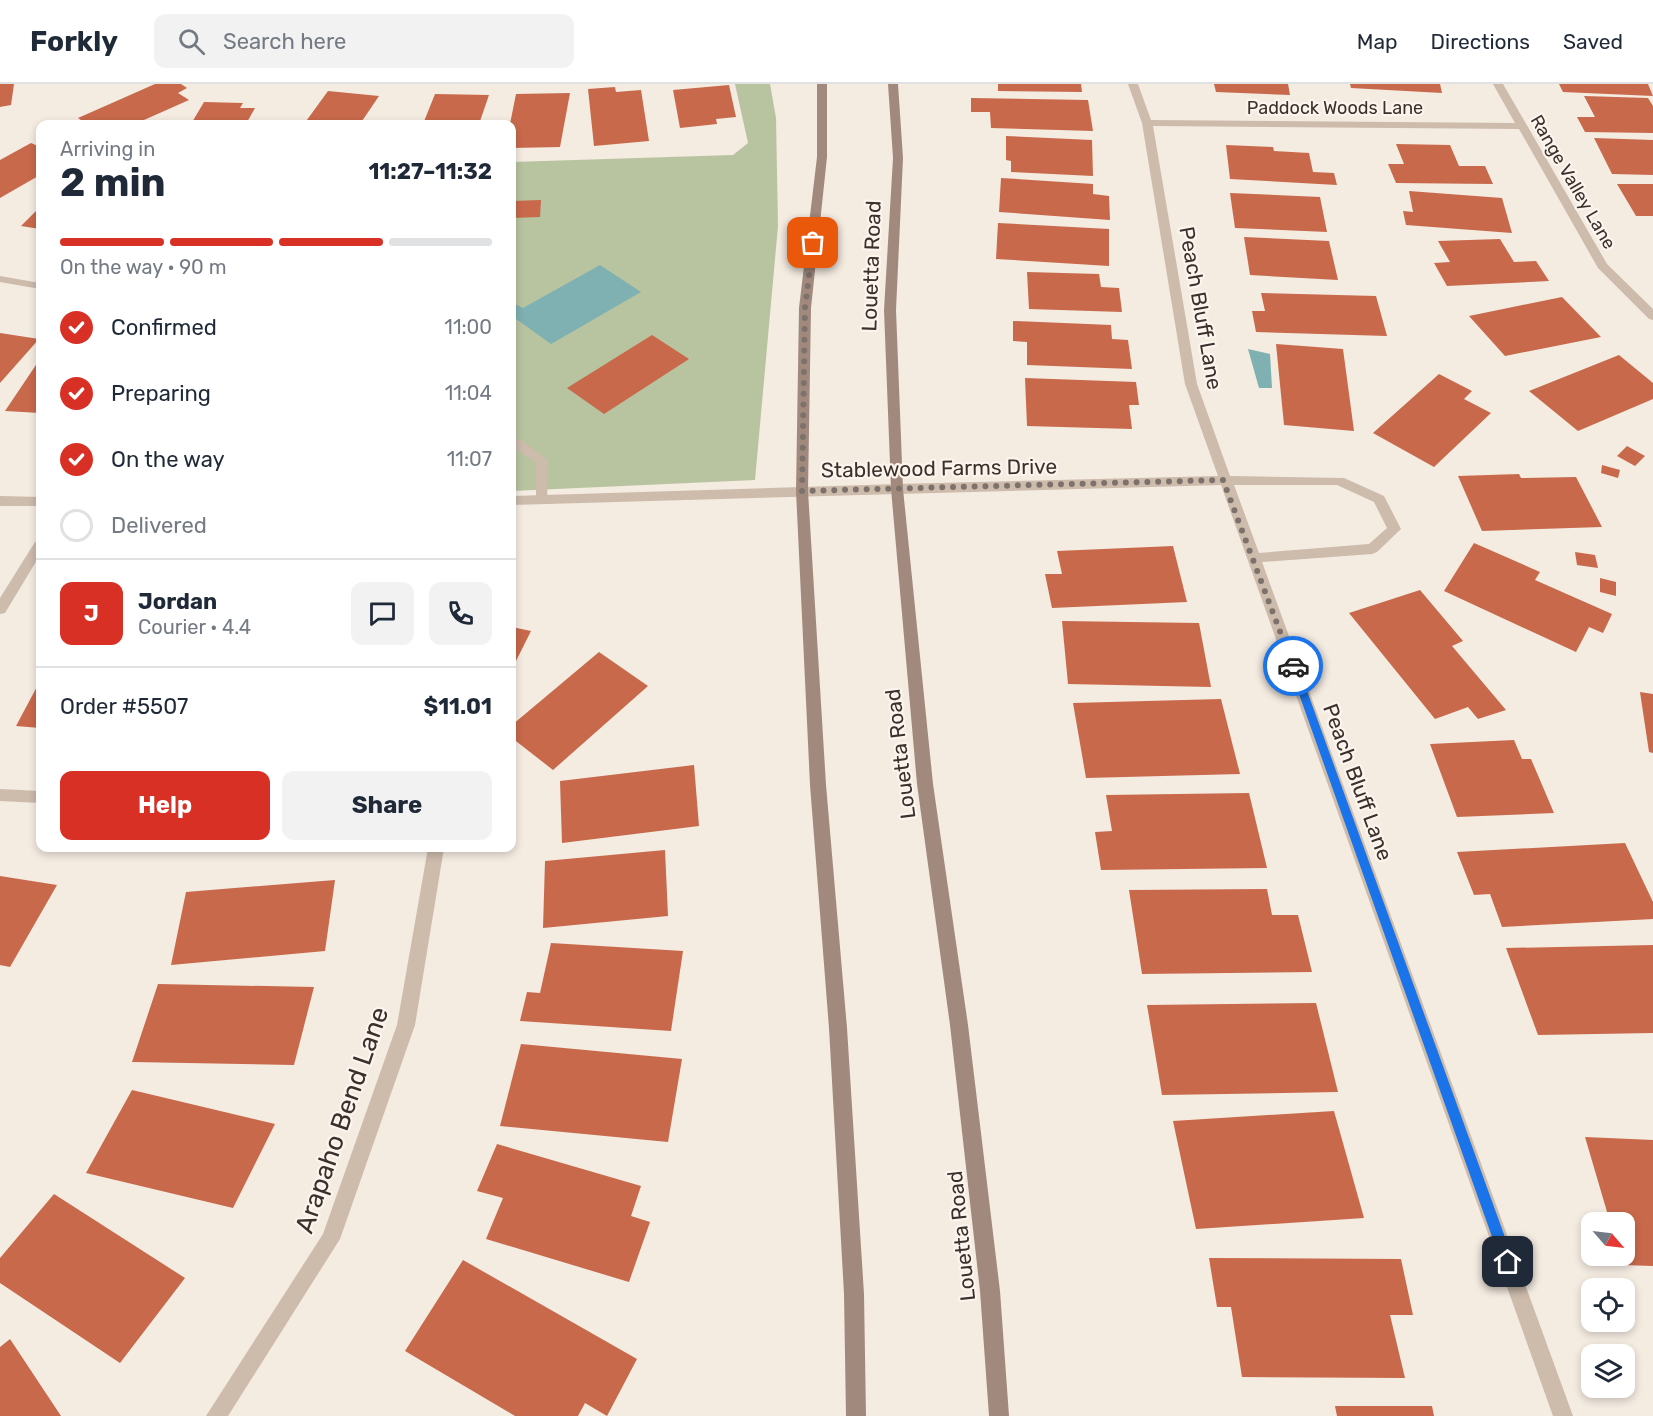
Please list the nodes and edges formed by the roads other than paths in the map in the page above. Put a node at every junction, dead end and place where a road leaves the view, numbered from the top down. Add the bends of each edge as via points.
1 (822, 84) edge
2 (893, 84) edge
3 (1133, 84) edge
4 (1498, 84) edge
5 (1147, 123) junction
6 (1522, 126) junction
7 (0, 279) edge
8 (36, 285) edge
9 (1653, 316) edge
10 (516, 443) edge
11 (1223, 480) junction
12 (897, 489) junction
13 (802, 491) junction
14 (542, 500) junction
15 (0, 501) edge
16 (516, 501) edge
17 (36, 502) edge
18 (36, 551) edge
19 (1254, 558) junction
20 (0, 609) edge
21 (0, 795) edge
22 (36, 797) edge
23 (435, 852) edge
24 (216, 1416) edge
25 (856, 1416) edge
26 (999, 1416) edge
27 (1563, 1416) edge

1 - 13 main road via 822,157 805,308
2 - 12 main road, Louetta Road via 898,158 890,310
3 - 5 street, Peach Bluff Lane
4 - 6 street, Range Valley Lane
5 - 6 street, Paddock Woods Lane
5 - 11 street, Peach Bluff Lane via 1191,384
6 - 9 street, Range Valley Lane via 1602,266
7 - 8 street
10 - 14 street via 542,460
11 - 12 street, Stablewood Farms Drive
11 - 19 street, Peach Bluff Lane
11 - 19 street, Stablewood Farms Drive via 1339,481 1379,499 1394,529 1372,549
12 - 13 street, Stablewood Farms Drive
12 - 26 main road, Louetta Road via 926,784 990,1291
13 - 14 street, Stablewood Farms Drive
13 - 25 main road via 818,785 854,1282
14 - 16 street, Stablewood Farms Drive
15 - 17 street
18 - 20 street
19 - 27 street, Peach Bluff Lane
21 - 22 street
23 - 24 street, Arapaho Bend Lane via 406,1025 331,1239

